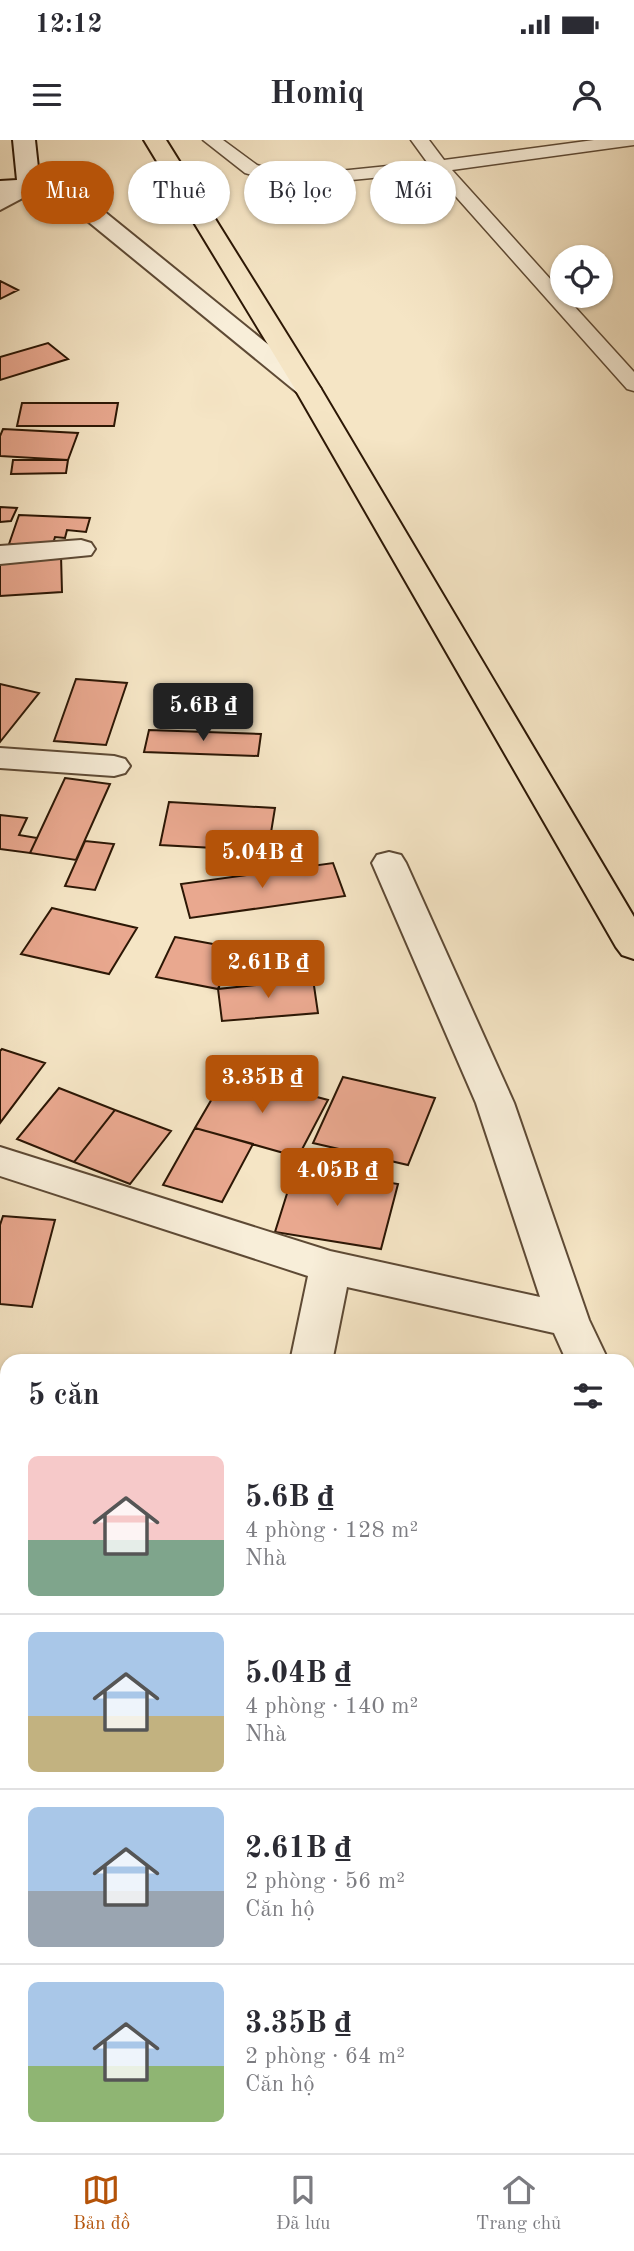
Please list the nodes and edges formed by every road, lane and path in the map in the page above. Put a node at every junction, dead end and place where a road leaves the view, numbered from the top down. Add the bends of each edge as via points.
1 (24, 140) edge
2 (155, 140) edge
3 (212, 140) edge
4 (420, 140) edge
5 (634, 140) edge
6 (26, 161) edge
7 (435, 161) edge
8 (456, 164) edge
9 (370, 175) edge
10 (456, 185) edge
11 (21, 187) edge
12 (0, 188) edge
13 (21, 191) edge
14 (0, 203) edge
15 (105, 224) edge
16 (634, 385) edge
17 (308, 389) junction
18 (81, 549) dead end
19 (0, 555) edge
20 (0, 758) edge
21 (114, 766) dead end
22 (389, 863) dead end
23 (634, 947) edge
24 (0, 1161) edge
25 (330, 1267) junction
26 (568, 1320) junction
27 (313, 1354) edge
28 (584, 1354) edge

1 - 6 street
2 - 17 main road
3 - 9 lane via 251,169 276,177
4 - 7 lane
5 - 8 lane
10 - 16 lane
11 - 12 street
13 - 14 street
15 - 17 street
17 - 23 main road
18 - 19 street
20 - 21 street
22 - 26 street via 495,1103
24 - 25 street
25 - 26 street
25 - 27 street
26 - 28 street

